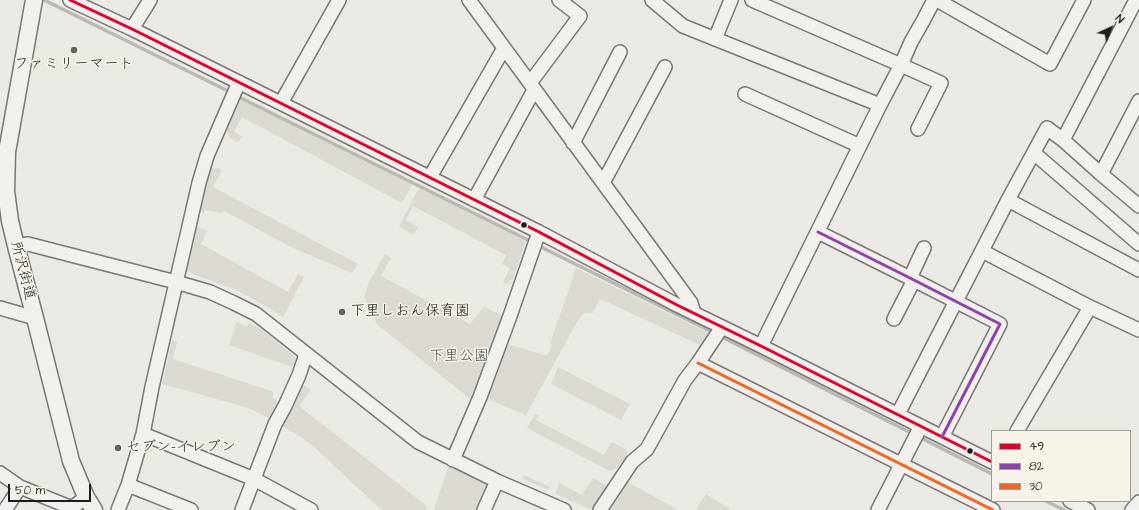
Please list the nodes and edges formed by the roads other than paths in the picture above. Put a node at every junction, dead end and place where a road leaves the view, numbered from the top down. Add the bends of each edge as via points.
1 (34, 0) edge
2 (70, 0) edge
3 (150, 0) edge
4 (339, 0) edge
5 (469, 0) edge
6 (482, 0) edge
7 (559, 0) edge
8 (652, 0) edge
9 (731, 0) edge
10 (752, 0) edge
11 (936, 0) edge
12 (1084, 0) edge
13 (1136, 0) edge
14 (478, 13) junction
15 (132, 29) junction
16 (715, 39) junction
17 (504, 48) junction
18 (620, 52) dead end
19 (901, 65) junction
20 (665, 67) dead end
21 (239, 82) junction
22 (532, 86) junction
23 (745, 94) dead end
24 (1139, 101) edge
25 (281, 103) junction
26 (880, 105) junction
27 (918, 129) dead end
28 (1063, 140) junction
29 (573, 143) junction
30 (860, 146) junction
31 (3, 152) edge
32 (1034, 153) junction
33 (1101, 174) junction
34 (430, 177) junction
35 (603, 183) junction
36 (474, 200) junction
37 (1008, 200) junction
38 (1139, 206) edge
39 (818, 232) junction
40 (536, 239) junction
41 (1139, 244) edge
42 (16, 246) junction
43 (924, 248) dead end
44 (982, 251) junction
45 (1139, 270) edge
46 (912, 279) junction
47 (176, 282) junction
48 (956, 301) junction
49 (1090, 307) junction
50 (0, 308) edge
51 (694, 313) junction
52 (35, 318) junction
53 (894, 319) dead end
54 (1139, 330) edge
55 (719, 331) junction
56 (761, 346) junction
57 (306, 354) junction
58 (698, 363) junction
59 (898, 414) junction
60 (1018, 430) edge
61 (918, 432) junction
62 (143, 434) junction
63 (942, 437) junction
64 (453, 460) junction
65 (991, 462) edge
66 (901, 464) junction
67 (0, 473) edge
68 (254, 479) junction
69 (497, 481) junction
70 (128, 484) junction
71 (20, 487) junction
72 (1072, 502) edge
73 (1139, 502) edge
74 (90, 504) edge
75 (4, 510) edge
76 (118, 510) edge
77 (191, 510) edge
78 (242, 510) edge
79 (311, 510) edge
80 (484, 510) edge
81 (564, 510) edge
82 (600, 510) edge
83 (878, 510) edge
84 (993, 510) edge
85 (1088, 510) edge
86 (1132, 510) edge

1 - 31 main road, 所沢街道
2 - 15 street
3 - 15 street
4 - 25 street
5 - 14 street
6 - 14 street
7 - 22 street via 580,16
8 - 16 street via 683,26
9 - 16 street
10 - 19 street
11 - 12 street via 1050,64
11 - 19 street via 911,42
13 - 28 street
14 - 17 street
15 - 21 street
16 - 26 street
17 - 22 street
17 - 34 street
18 - 29 street
19 - 26 street
19 - 27 street via 941,83
20 - 35 street
21 - 25 street
21 - 47 street via 207,156
22 - 29 street
22 - 36 street
23 - 30 street
24 - 33 street
25 - 34 street
26 - 30 street
28 - 32 street via 1047,128
28 - 33 street
29 - 35 street
30 - 39 street
31 - 42 main road, 所沢街道 via 10,221
32 - 37 street
32 - 41 street
33 - 38 street
34 - 36 street
35 - 51 street via 691,303
36 - 40 street
37 - 44 street
37 - 45 street
39 - 46 street
39 - 56 street
40 - 51 street
40 - 64 street via 480,397
42 - 47 street via 28,244
42 - 52 main road, 所沢街道
43 - 46 street
44 - 48 street
44 - 49 street
46 - 48 street
46 - 53 street
47 - 57 street via 210,292 256,314
47 - 62 street
48 - 59 street
48 - 63 street via 1000,324
49 - 54 street
49 - 60 street
50 - 52 street
51 - 55 street
52 - 74 main road, 所沢街道 via 71,461
55 - 56 street
55 - 58 street
56 - 59 street
57 - 64 street via 418,442
57 - 68 street via 285,406 274,424
58 - 66 street
58 - 82 street via 685,380 647,448 632,462
59 - 61 street
61 - 63 street
61 - 66 street
62 - 68 street
62 - 70 street
63 - 65 street
64 - 69 street
66 - 83 street
66 - 84 street
67 - 71 street
68 - 78 street
68 - 79 street
69 - 80 street
69 - 81 street
70 - 76 street
70 - 77 street
71 - 74 street via 72,508
71 - 75 street
72 - 85 street
73 - 86 street

